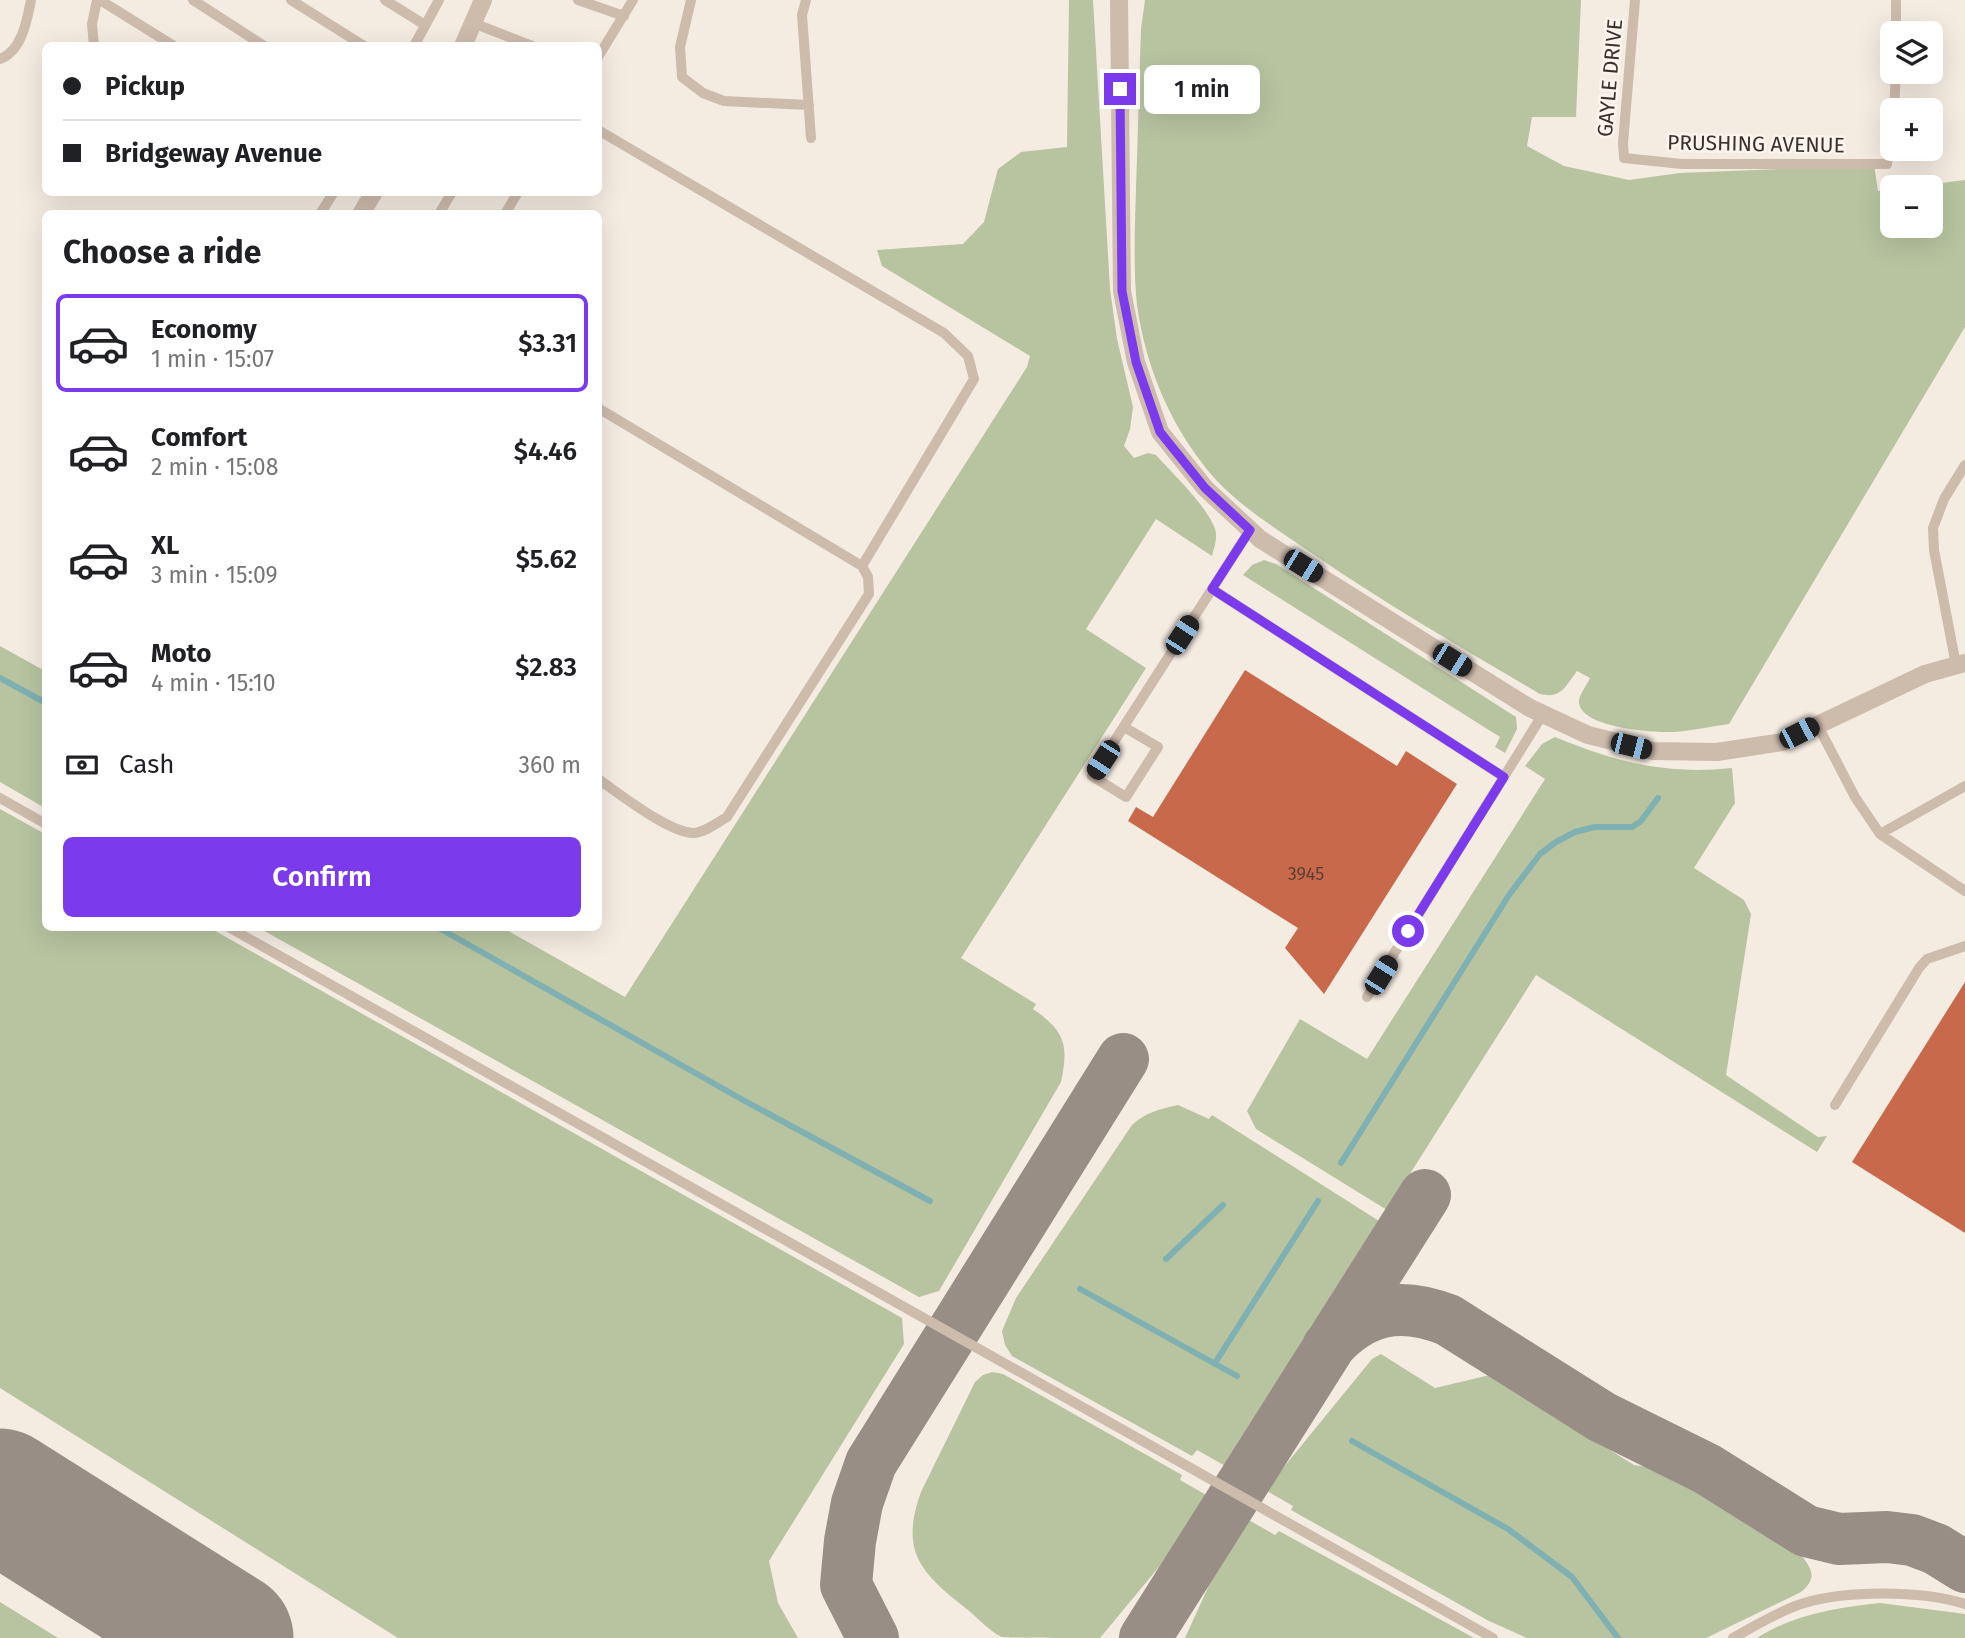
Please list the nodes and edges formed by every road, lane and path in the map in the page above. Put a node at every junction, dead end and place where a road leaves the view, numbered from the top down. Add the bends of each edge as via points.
1 (32, 0) edge
2 (99, 0) edge
3 (193, 0) edge
4 (291, 0) edge
5 (385, 0) edge
6 (439, 0) edge
7 (483, 0) edge
8 (578, 0) edge
9 (633, 0) edge
10 (691, 0) edge
11 (806, 0) edge
12 (1119, 0) edge
13 (1635, 0) edge
14 (1896, 0) edge
15 (624, 16) junction
16 (1896, 21) edge
17 (473, 23) junction
18 (425, 26) junction
19 (94, 42) edge
20 (167, 42) edge
21 (258, 42) edge
22 (358, 42) edge
23 (416, 42) edge
24 (465, 42) edge
25 (522, 42) edge
26 (602, 51) edge
27 (0, 59) edge
28 (809, 105) junction
29 (602, 132) edge
30 (811, 138) dead end
31 (1624, 158) joint
32 (1887, 161) edge
33 (602, 410) edge
34 (1965, 466) edge
35 (1250, 530) junction
36 (862, 566) junction
37 (1212, 589) junction
38 (1961, 664) edge
39 (1543, 714) junction
40 (1817, 724) junction
41 (1124, 727) junction
42 (1504, 777) junction
43 (602, 782) edge
44 (1965, 786) edge
45 (0, 798) edge
46 (42, 822) edge
47 (1880, 834) junction
48 (1965, 891) edge
49 (235, 931) edge
50 (1965, 946) edge
51 (1367, 997) dead end
52 (1835, 1105) dead end
53 (1965, 1604) edge
54 (1493, 1638) edge
55 (1734, 1638) edge

1 - 27 lane via 16,45
2 - 19 lane via 92,24
2 - 20 lane
3 - 21 lane
4 - 22 lane
5 - 18 lane
6 - 18 lane
7 - 17 street
8 - 15 lane
9 - 15 lane
10 - 28 lane via 680,47 682,77 724,101
11 - 28 lane via 802,15
12 - 35 street via 1122,291 1136,362 1160,432 1205,488
13 - 31 lane, GAYLE DRIVE
14 - 16 lane
15 - 26 lane
17 - 24 street
17 - 25 lane
18 - 23 lane
28 - 30 lane
29 - 36 lane via 944,333 968,356 974,380
31 - 32 lane, PRUSHING AVENUE via 1682,164
33 - 36 lane
34 - 38 lane via 1944,499 1933,528
35 - 37 lane
35 - 39 street
36 - 43 lane via 869,594 727,817 694,833 672,827
37 - 41 lane
37 - 42 lane
38 - 40 street via 1925,674
39 - 40 street via 1588,735 1653,751 1717,752 1782,742
39 - 42 lane
40 - 47 lane
41 - 41 lane via 1092,776 1126,797 1158,747
42 - 51 lane
44 - 47 lane
45 - 46 lane
47 - 48 lane
49 - 54 lane
50 - 52 lane via 1927,959 1919,968
53 - 55 lane via 1906,1595 1834,1596 1799,1605

